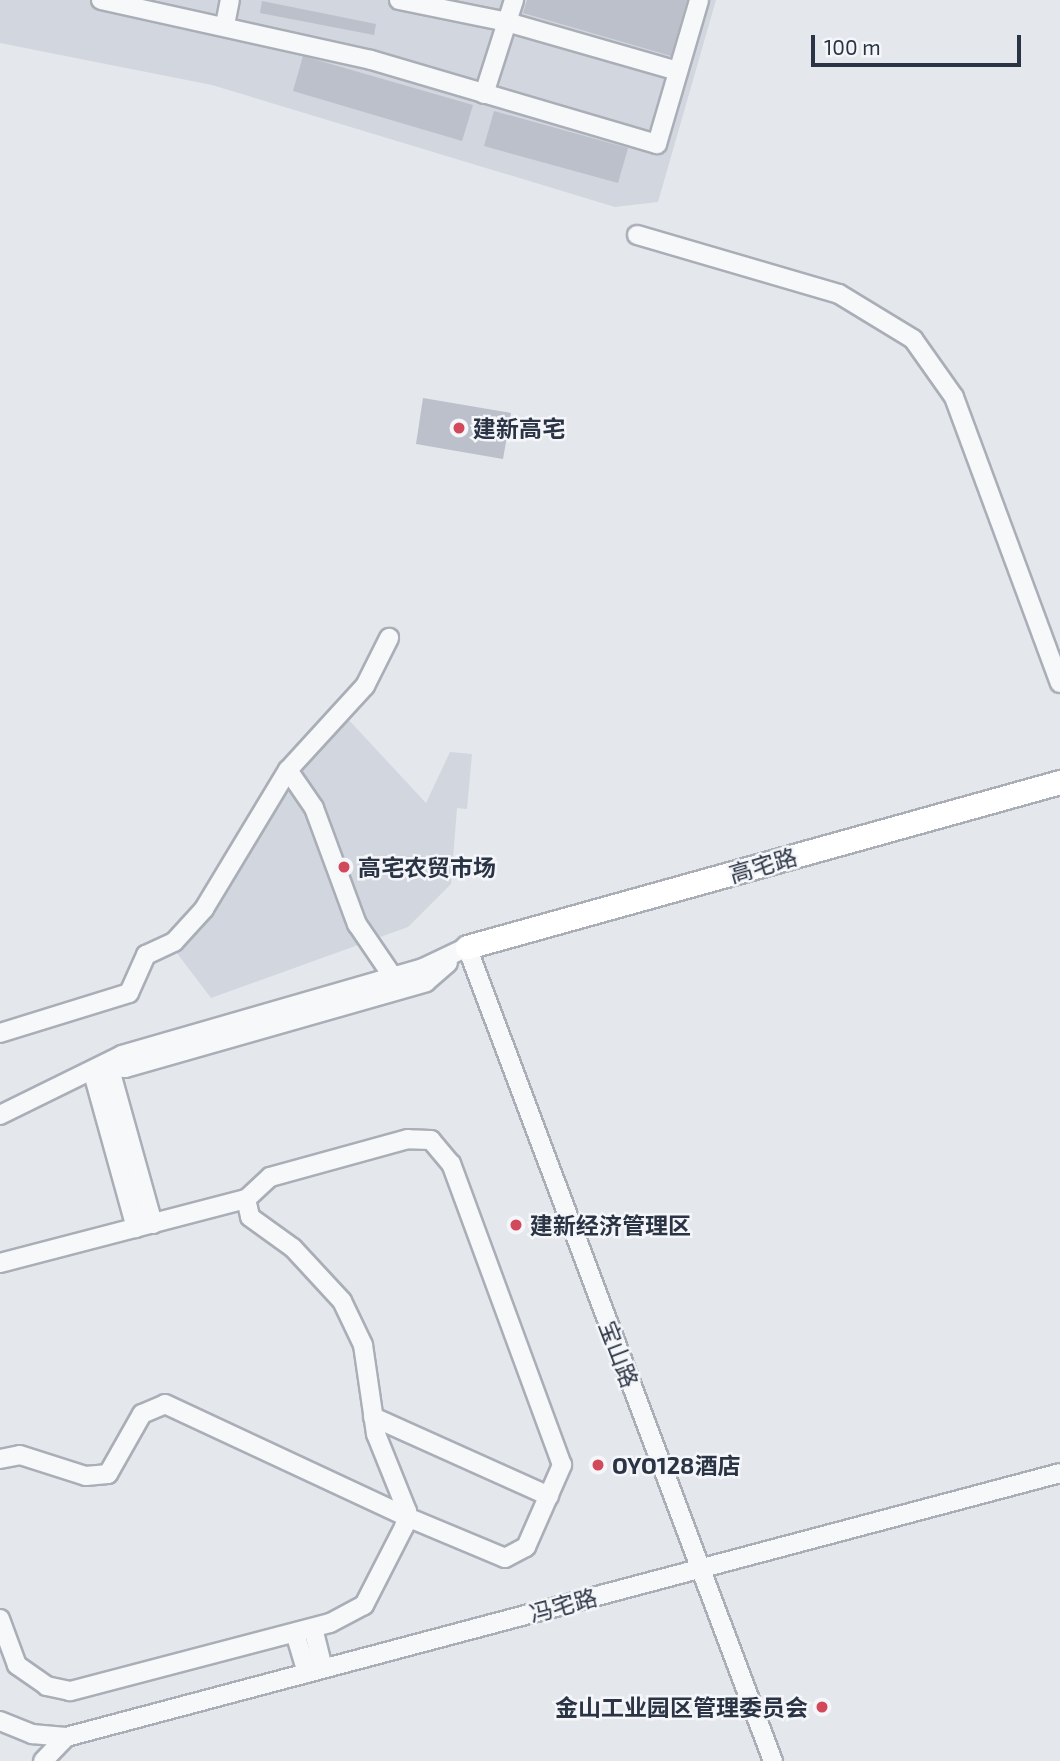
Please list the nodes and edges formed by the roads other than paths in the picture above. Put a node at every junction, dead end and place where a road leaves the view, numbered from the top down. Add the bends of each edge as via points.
1 (101, 0) edge
2 (230, 0) edge
3 (399, 0) edge
4 (514, 0) edge
5 (699, 0) edge
6 (507, 22) junction
7 (225, 25) junction
8 (678, 71) junction
9 (484, 94) junction
10 (636, 235) dead end
11 (389, 638) dead end
12 (1060, 683) edge
13 (288, 770) junction
14 (1060, 782) edge
15 (467, 947) junction
16 (393, 977) junction
17 (0, 1033) edge
18 (101, 1069) junction
19 (0, 1115) edge
20 (246, 1199) junction
21 (144, 1226) junction
22 (0, 1263) edge
23 (373, 1417) junction
24 (0, 1459) edge
25 (1060, 1473) edge
26 (549, 1496) junction
27 (407, 1517) junction
28 (701, 1569) junction
29 (0, 1619) edge
30 (313, 1628) junction
31 (295, 1633) junction
32 (315, 1671) junction
33 (0, 1721) edge
34 (66, 1737) junction
35 (43, 1761) edge
36 (773, 1761) edge

1 - 7 street
2 - 7 street
3 - 6 street
4 - 6 street
5 - 8 street
6 - 8 street
6 - 9 street
7 - 9 street
8 - 9 street via 657,144
10 - 12 street via 839,293 913,339 954,397
11 - 13 street via 365,686
13 - 16 street via 314,808 357,924
13 - 17 street via 204,909 174,942 146,955 128,993
14 - 15 main road, 高宅路
15 - 16 street
15 - 18 street via 426,982 125,1068
15 - 28 street, 宝山路
16 - 18 street via 122,1055
18 - 19 street
18 - 21 street
20 - 21 street
20 - 23 street via 250,1217 293,1248 352,1316 363,1345
20 - 26 street via 270,1177 408,1139 424,1138 441,1148 561,1458
21 - 22 street
23 - 26 street
23 - 27 street
24 - 27 street via 20,1455 86,1476 108,1474 142,1414 165,1404
25 - 28 street, 冯宅路
26 - 27 street via 526,1547 510,1558
27 - 30 street via 364,1605
28 - 32 street, 冯宅路
28 - 36 street, 宝山路
29 - 31 street via 17,1665 47,1686 70,1691
30 - 31 street
30 - 32 street
31 - 32 street
32 - 34 street, 冯宅路
33 - 34 street via 32,1734
34 - 35 street

